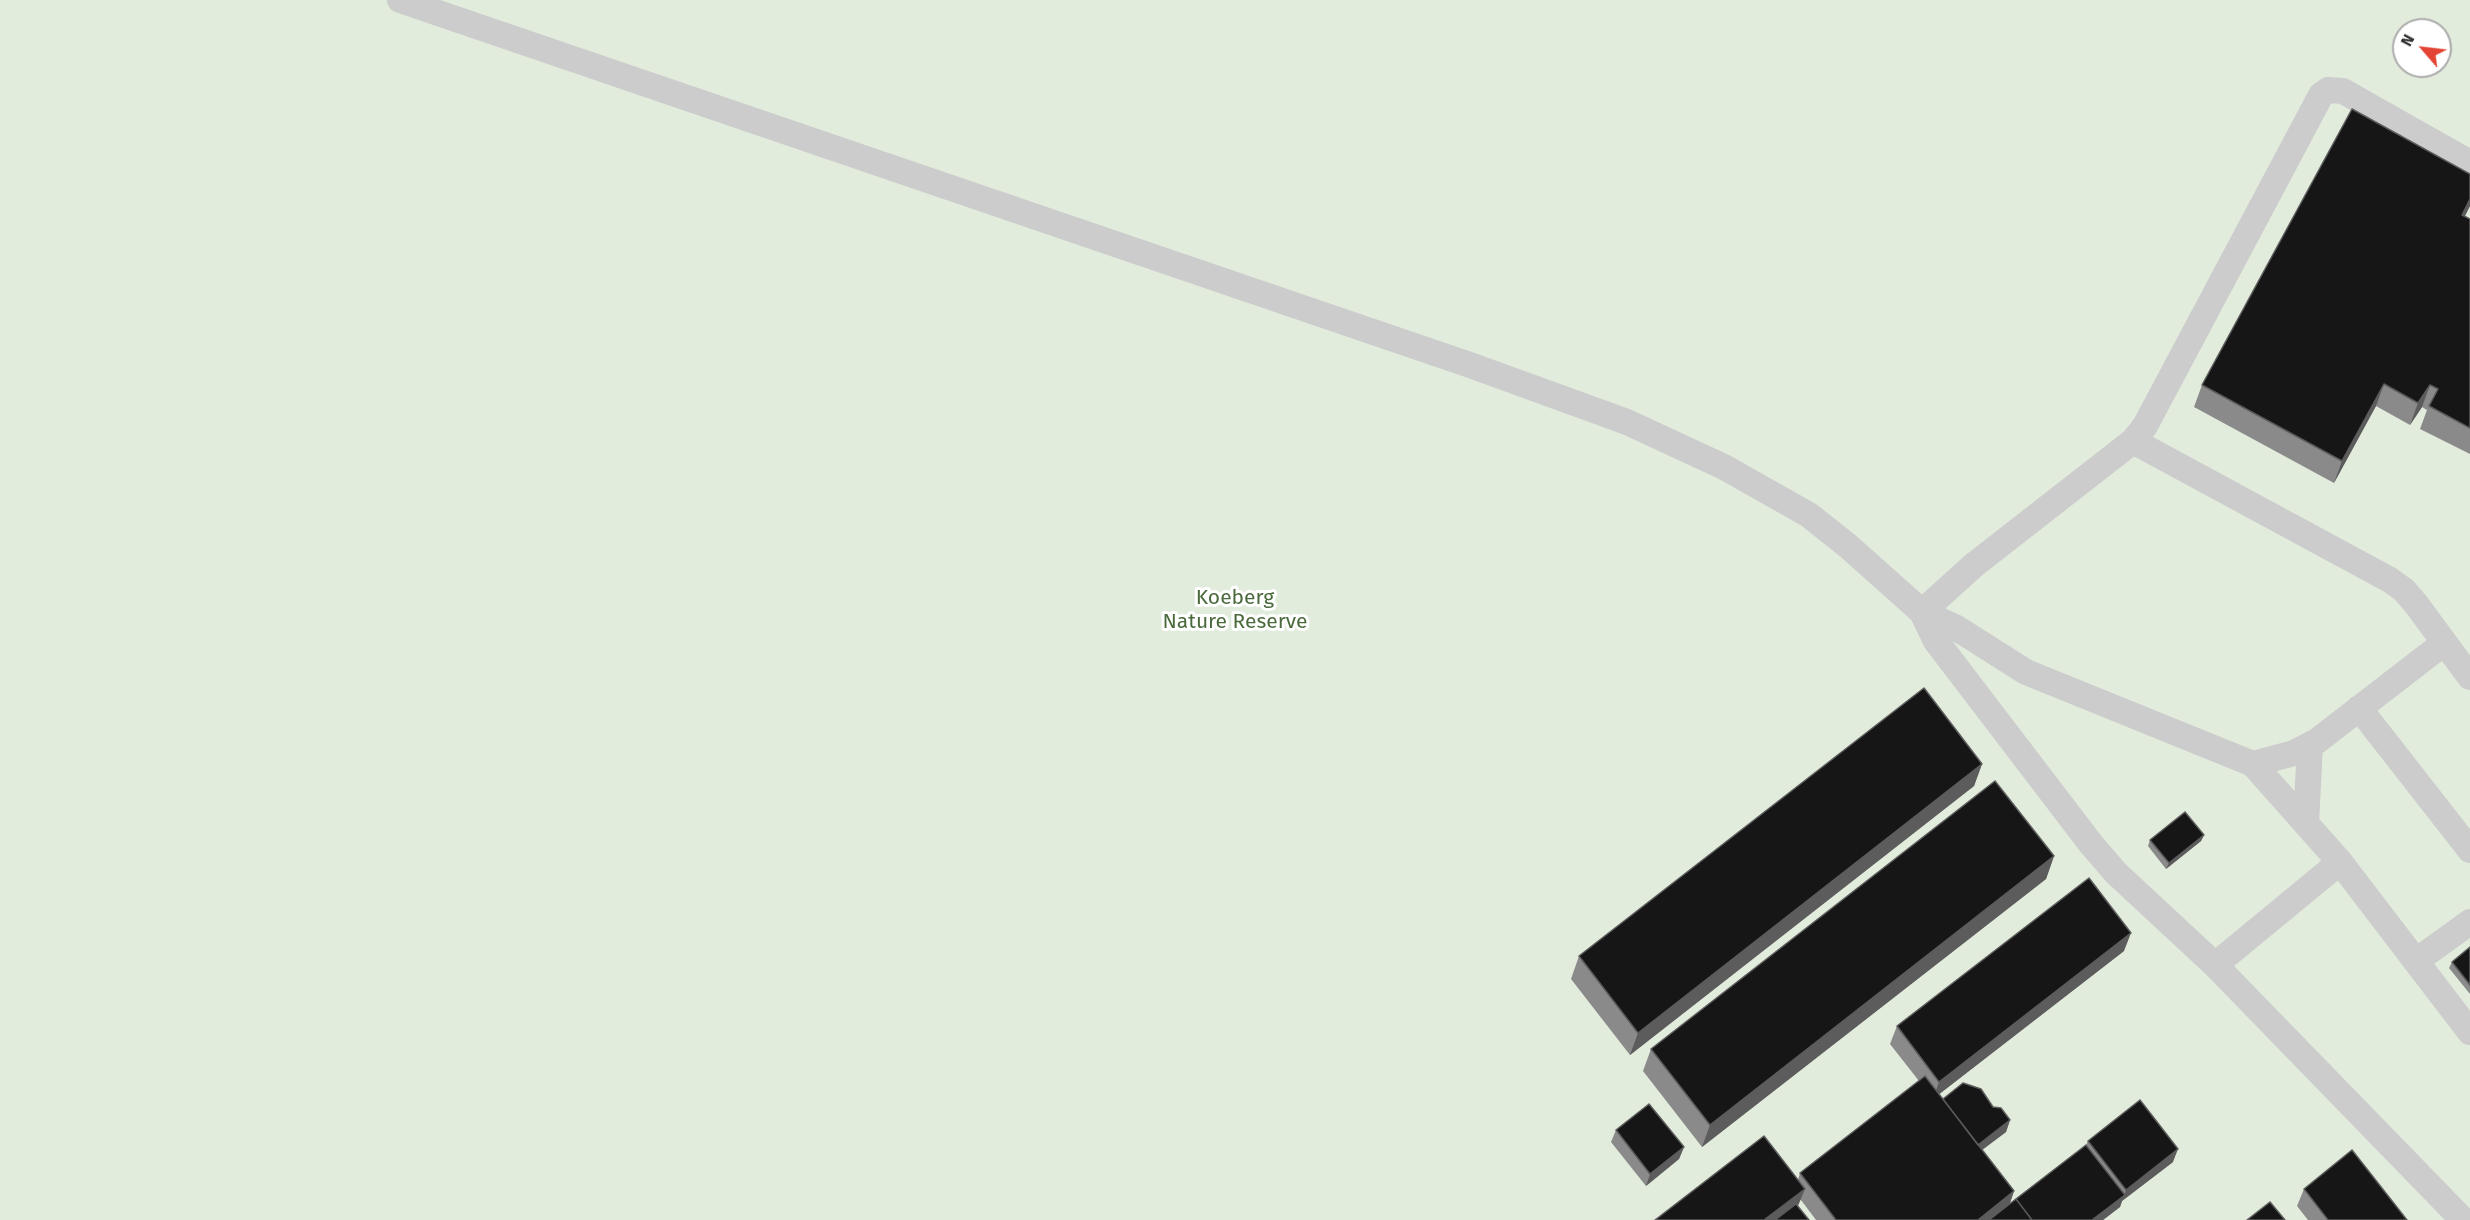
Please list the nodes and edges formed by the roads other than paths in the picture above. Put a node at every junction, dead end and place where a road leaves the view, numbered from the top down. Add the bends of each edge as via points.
1 (400, 0) edge
2 (2470, 163) edge
3 (2133, 441) junction
4 (1922, 612) junction
5 (2444, 643) junction
6 (2470, 677) edge
7 (2359, 708) junction
8 (2310, 745) junction
9 (2253, 764) junction
10 (2306, 824) junction
11 (2470, 850) edge
12 (2340, 862) junction
13 (2470, 922) edge
14 (2416, 961) junction
15 (2215, 965) junction
16 (2470, 1032) edge
17 (2463, 1220) edge

1 - 4 lane via 1627,422 1724,467 1809,515
2 - 3 lane via 2343,91 2335,89 2321,94 2145,426
3 - 4 lane via 1974,565
3 - 5 lane via 2390,580 2404,590
4 - 9 lane via 1955,627 2026,672
4 - 15 lane via 1936,641 2091,844 2144,902
5 - 6 lane
5 - 7 lane
7 - 8 lane
7 - 11 lane
8 - 9 lane
8 - 10 lane
9 - 10 lane
10 - 12 lane
12 - 14 lane
12 - 15 lane
13 - 14 lane
14 - 16 lane
15 - 17 lane

